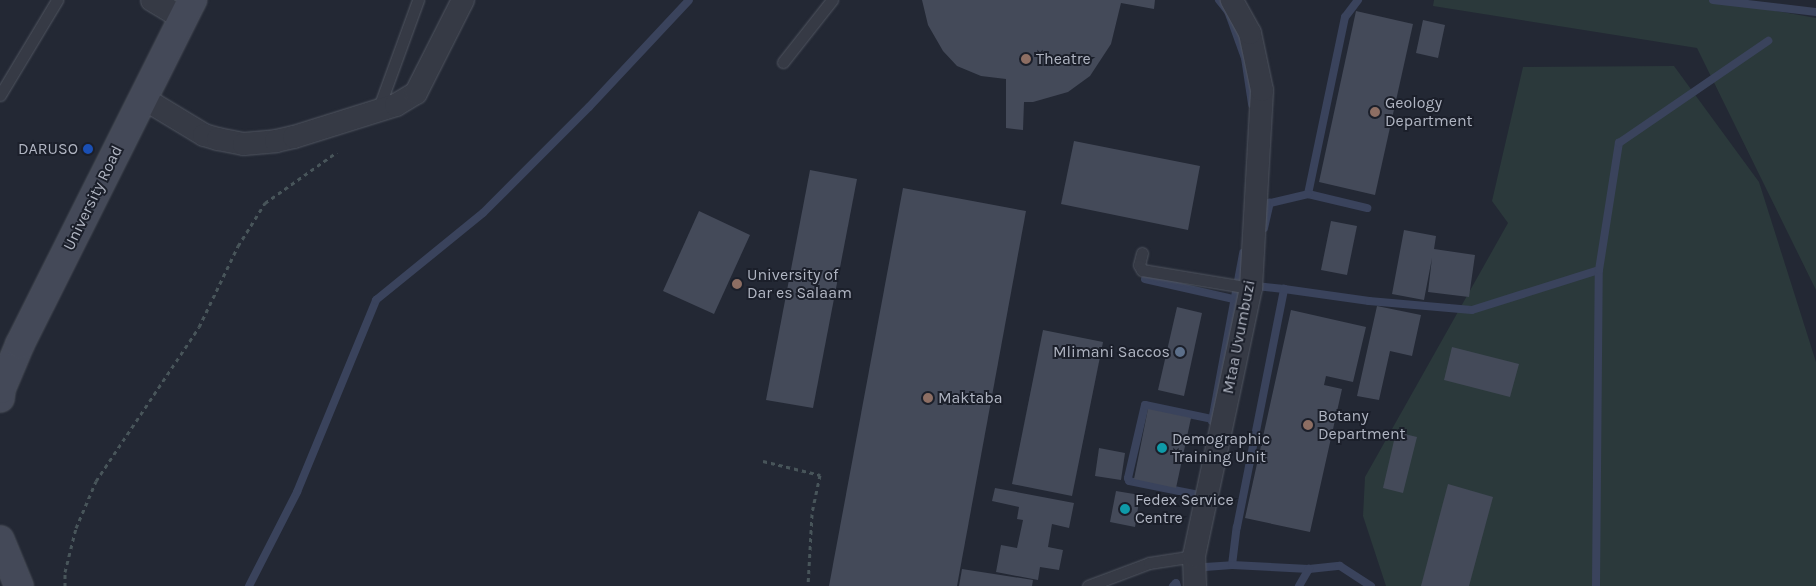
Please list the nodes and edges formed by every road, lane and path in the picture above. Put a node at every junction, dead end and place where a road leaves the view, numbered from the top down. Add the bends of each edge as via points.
1 (57, 0) edge
2 (152, 0) edge
3 (418, 0) edge
4 (463, 0) edge
5 (832, 0) edge
6 (1232, 0) edge
7 (187, 9) edge
8 (783, 62) dead end
9 (0, 95) edge
10 (143, 98) junction
11 (378, 110) junction
12 (339, 150) dead end
13 (1142, 253) dead end
14 (1251, 288) junction
15 (0, 398) edge
16 (763, 462) dead end
17 (0, 540) edge
18 (1194, 556) junction
19 (19, 586) edge
20 (65, 586) edge
21 (808, 586) edge
22 (1088, 586) edge
23 (1195, 586) edge

1 - 9 lane
2 - 7 street
3 - 11 lane
4 - 11 street via 416,93 396,105
5 - 8 lane
6 - 14 street, Mtaa Uvumbuzi via 1250,33 1262,90
7 - 10 street, University Road
10 - 11 street via 204,135 244,144 294,137
10 - 15 street, University Road via 20,344
12 - 20 path via 265,203 242,239 199,327 96,481 76,528 65,572
13 - 14 lane via 1139,265 1142,270
14 - 18 street, Mtaa Uvumbuzi
16 - 21 path via 820,475 812,514
17 - 19 street
18 - 22 lane via 1149,563
18 - 23 street, Mtaa Uvumbuzi

